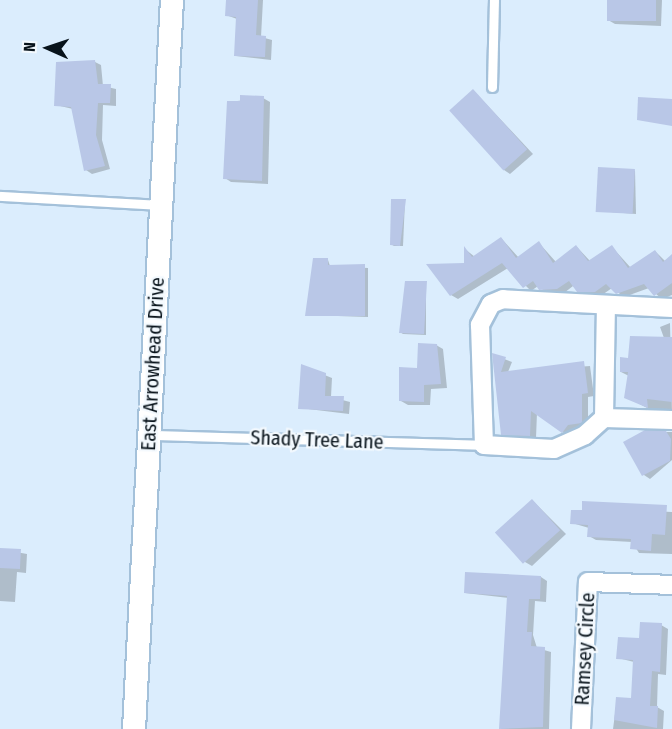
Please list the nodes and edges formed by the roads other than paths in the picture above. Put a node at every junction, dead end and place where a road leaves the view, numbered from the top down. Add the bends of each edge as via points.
1 (172, 0) edge
2 (494, 0) edge
3 (492, 87) dead end
4 (0, 196) edge
5 (161, 205) junction
6 (606, 304) junction
7 (672, 308) edge
8 (604, 418) junction
9 (672, 420) edge
10 (149, 435) junction
11 (484, 445) junction
12 (672, 585) edge
13 (134, 729) edge
14 (581, 729) edge

1 - 5 street, East Arrowhead Drive
2 - 3 lane
4 - 5 lane
5 - 10 street, East Arrowhead Drive
6 - 7 street
6 - 8 street
6 - 11 street via 503,299 491,304 480,325
8 - 9 street
8 - 11 street, Shady Tree Lane via 585,435 554,449
10 - 11 lane, Shady Tree Lane
10 - 13 street, East Arrowhead Drive
12 - 14 street, Ramsey Circle via 588,582

